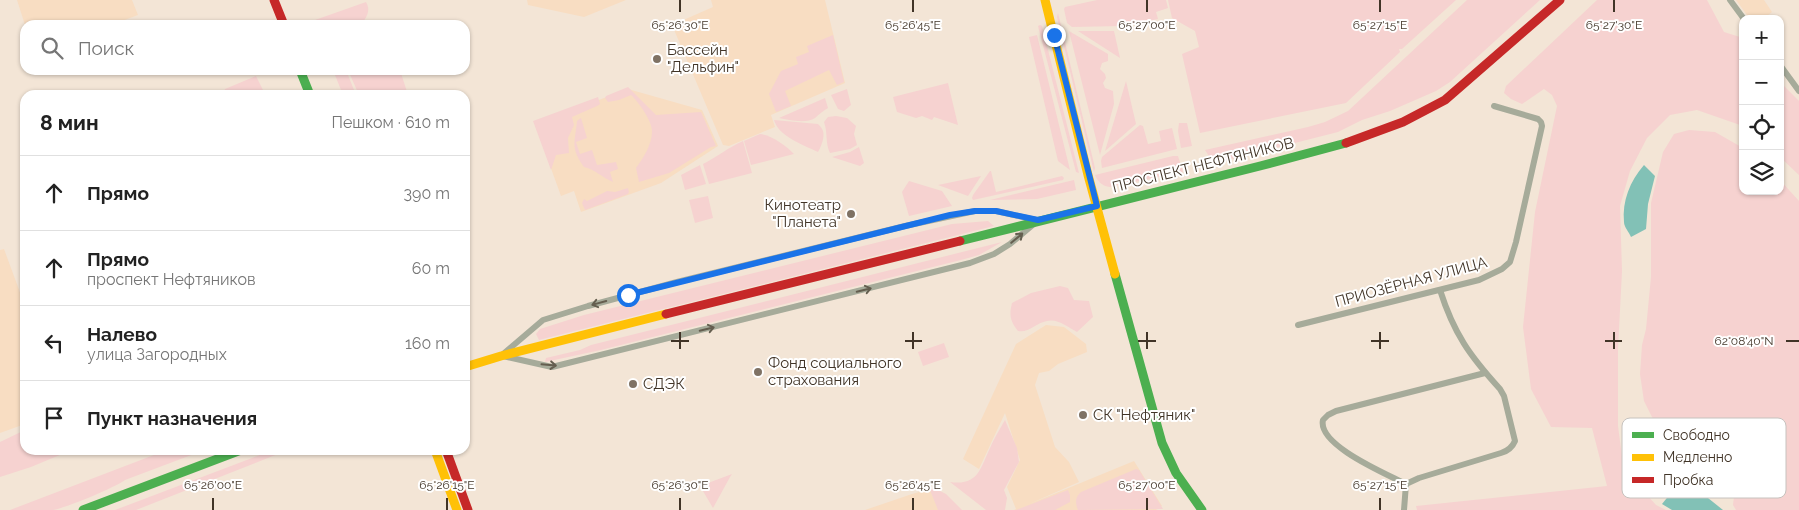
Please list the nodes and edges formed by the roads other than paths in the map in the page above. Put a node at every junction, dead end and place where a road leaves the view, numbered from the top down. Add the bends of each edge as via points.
1 (274, 0) edge
2 (1045, 0) edge
3 (1560, 0) edge
4 (1730, 0) edge
5 (1741, 15) edge
6 (282, 20) edge
7 (1784, 70) edge
8 (302, 75) edge
9 (308, 90) edge
10 (1799, 91) edge
11 (1494, 106) dead end
12 (1097, 206) junction
13 (1038, 220) junction
14 (1440, 290) junction
15 (1298, 325) dead end
16 (501, 356) junction
17 (470, 365) edge
18 (1485, 373) junction
19 (228, 455) edge
20 (437, 455) edge
21 (448, 455) edge
22 (1406, 484) junction
23 (84, 510) edge
24 (457, 510) edge
25 (468, 510) edge
26 (1202, 510) edge
27 (1404, 510) edge

1 - 6 main road
2 - 12 main road
3 - 12 main road, ПРОСПЕКТ НЕФТЯНИКОВ via 1468,82 1420,114 1376,132 1296,156
4 - 5 street
7 - 10 street
8 - 9 main road
11 - 14 street, ПРИОЗЁРНАЯ УЛИЦА via 1538,119 1542,126 1516,242 1510,262 1502,269 1490,276
12 - 13 main road, ПРОСПЕКТ НЕФТЯНИКОВ
12 - 26 main road via 1164,448 1178,478
13 - 16 main road, ПРОСПЕКТ НЕФТЯНИКОВ
16 -> 13 street via 552,366 894,283 994,254
13 -> 16 street via 996,211 975,211 687,280 543,320
14 - 15 street, ПРИОЗЁРНАЯ УЛИЦА
14 - 18 street via 1456,334
16 - 17 main road, ПРОСПЕКТ НЕФТЯНИКОВ
18 - 22 street via 1504,396 1515,435 1513,446 1501,453
18 - 22 street via 1336,411 1324,420 1322,424 1328,436 1342,449
19 - 23 main road
20 - 24 main road
21 - 25 main road
22 - 27 street

